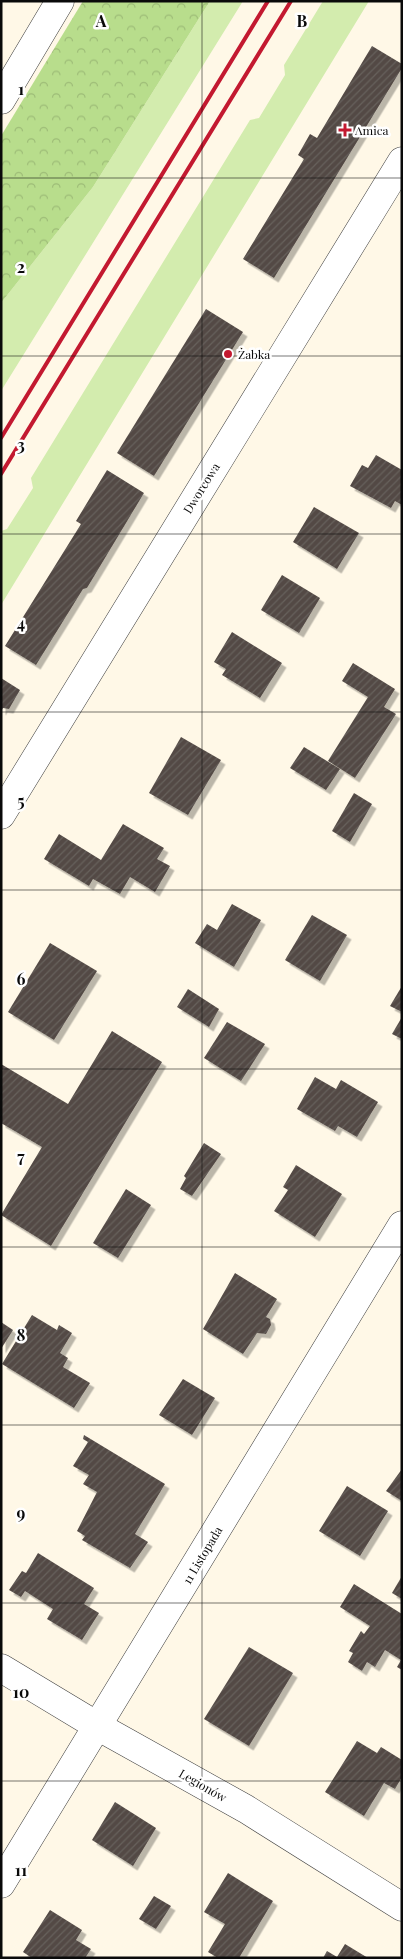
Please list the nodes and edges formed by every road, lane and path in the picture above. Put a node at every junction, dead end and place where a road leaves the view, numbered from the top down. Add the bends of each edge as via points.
1 (60, 1) edge
2 (1, 100) edge
3 (402, 161) edge
4 (1, 815) edge
5 (402, 1225) edge
6 (1, 1668) edge
7 (99, 1727) junction
8 (1, 1884) edge
9 (402, 1907) edge

1 - 2 street
3 - 4 street, Dworcowa
5 - 7 street, 11 Listopada
6 - 7 street, Legionów
7 - 8 street, 11 Listopada
7 - 9 street, Legionów via 246,1809

